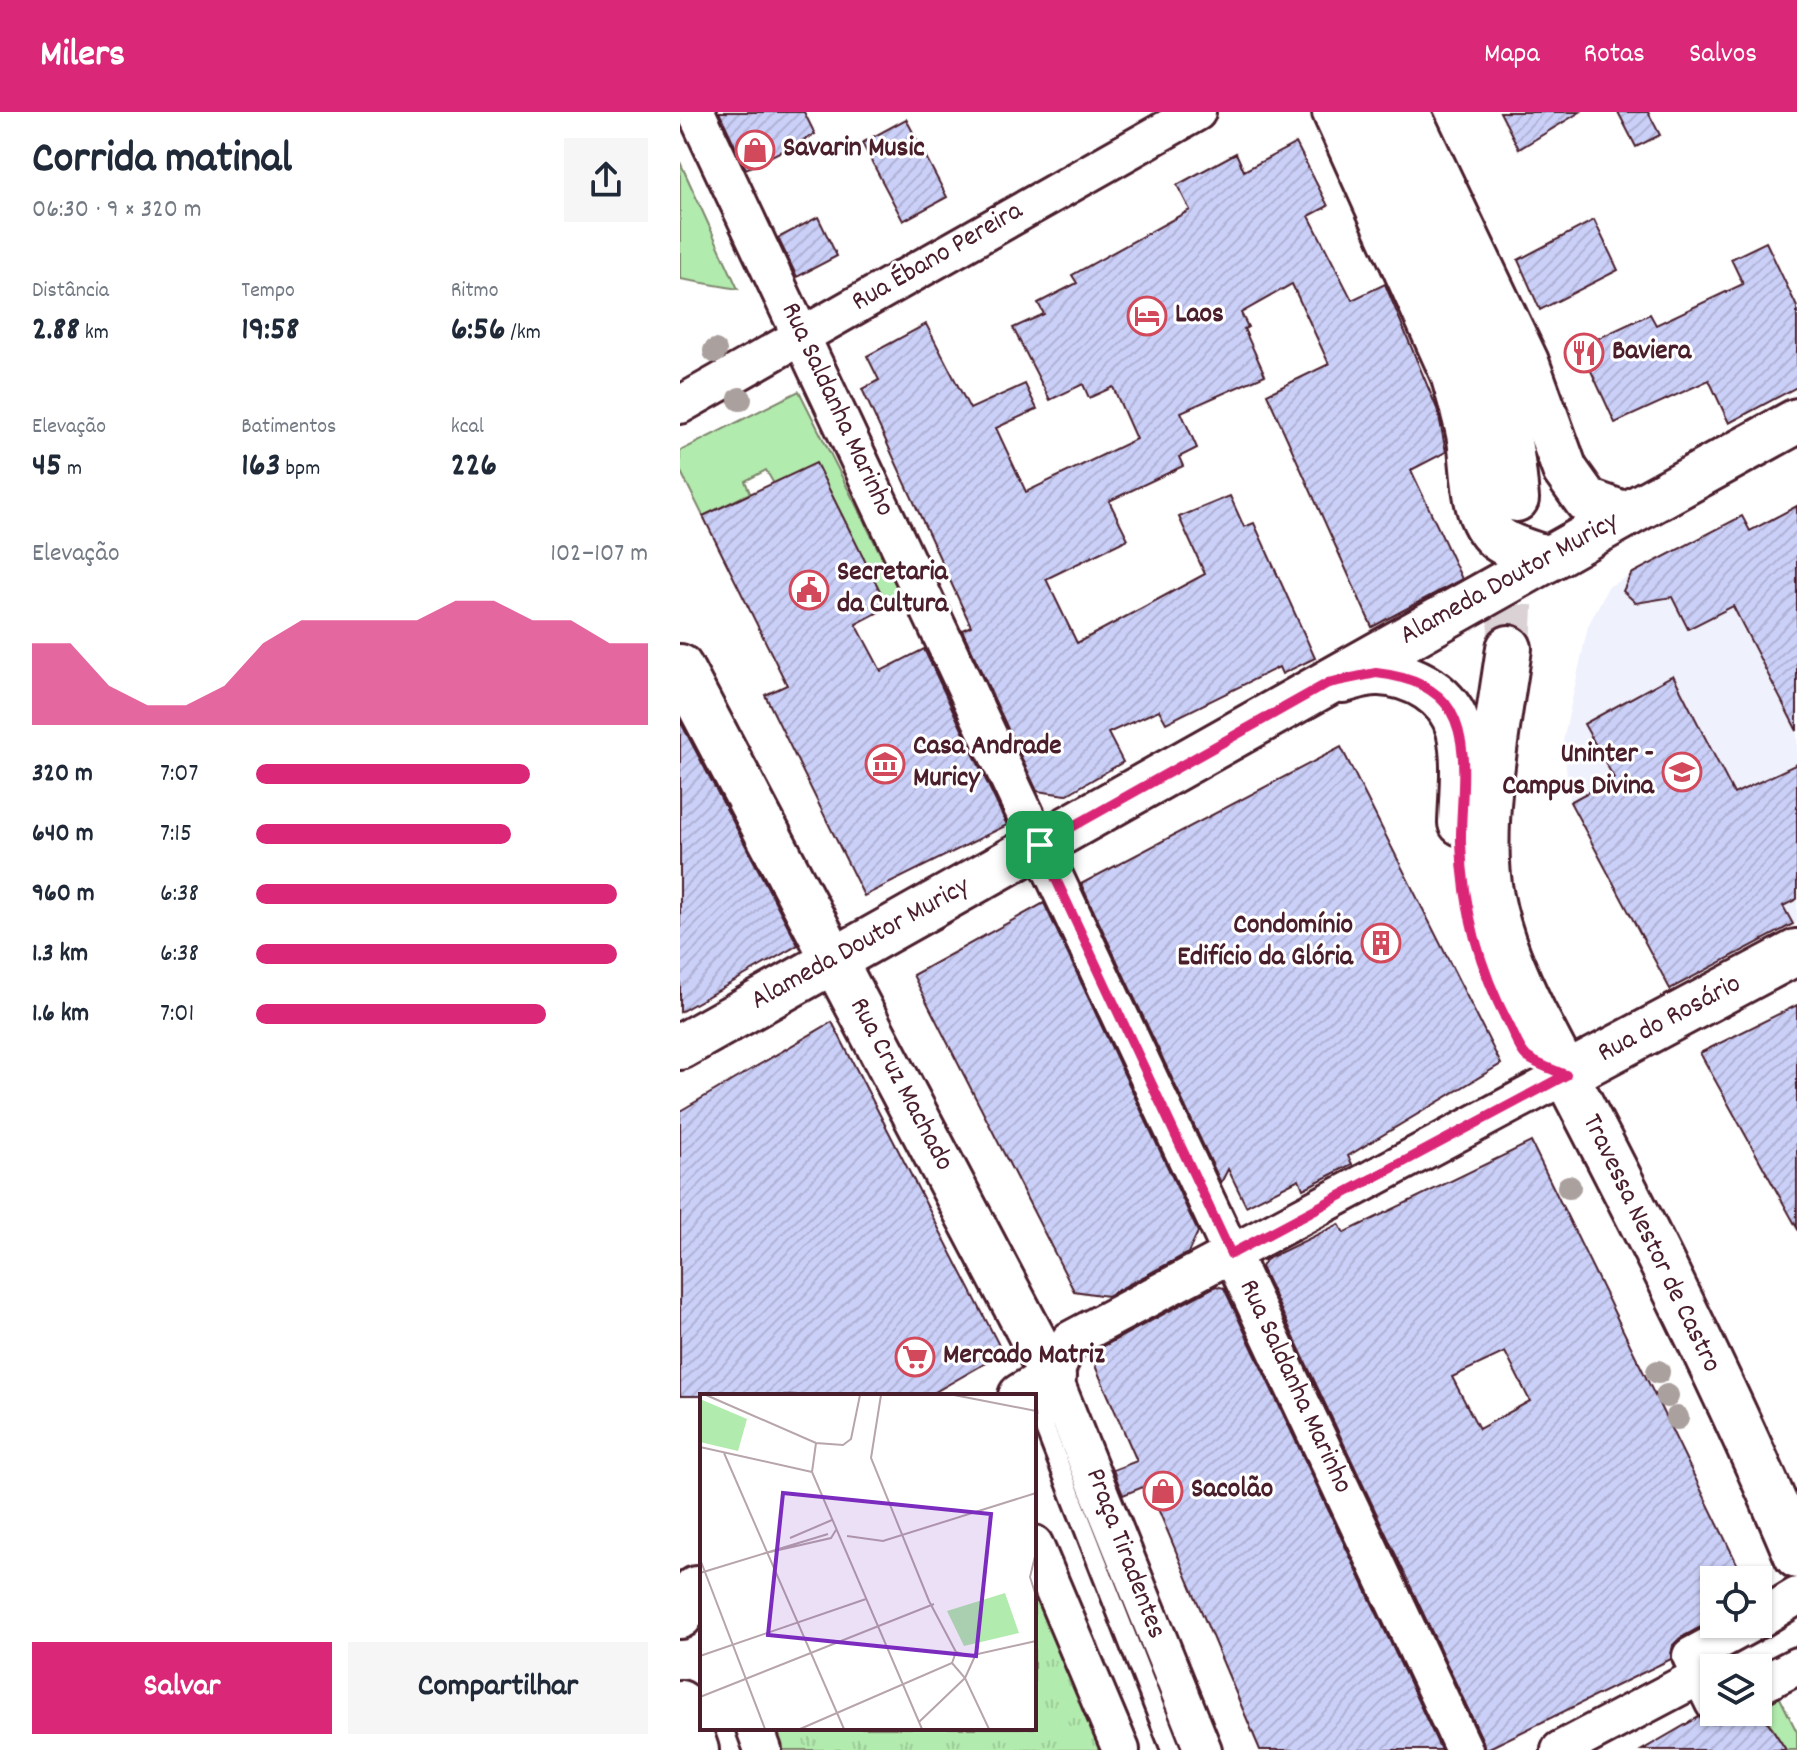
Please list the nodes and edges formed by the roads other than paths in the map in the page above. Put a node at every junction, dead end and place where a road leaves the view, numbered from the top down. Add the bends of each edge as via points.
1 (696, 112) edge
2 (1197, 112) edge
3 (1335, 112) edge
4 (1372, 112) edge
5 (1407, 112) edge
6 (801, 336) junction
7 (680, 405) edge
8 (1797, 421) edge
9 (1516, 499) tunnel mouth
10 (1626, 515) junction
11 (1548, 559) junction
12 (1509, 648) tunnel mouth
13 (680, 667) edge
14 (1328, 683) junction
15 (1040, 845) junction
16 (1797, 952) edge
17 (835, 960) junction
18 (680, 1047) edge
19 (1566, 1075) junction
20 (1231, 1254) junction
21 (1037, 1386) edge
22 (1036, 1549) edge
23 (1797, 1556) edge
24 (1797, 1596) edge
25 (1772, 1611) edge
26 (1724, 1638) edge
27 (1797, 1666) edge
28 (1700, 1675) edge
29 (1772, 1679) edge
30 (1700, 1692) edge
31 (680, 1703) edge
32 (756, 1730) edge
33 (680, 1738) edge
34 (694, 1750) edge
35 (763, 1750) edge
36 (1121, 1750) edge
37 (1171, 1750) edge
38 (1203, 1750) edge
39 (1464, 1750) edge
40 (1560, 1750) edge

1 - 6 street, Rua Saldanha Marinho
2 - 6 street, Rua Ébano Pereira
3 - 11 street via 1453,374 1484,521 1496,537
4 - 9 street via 1493,376 1506,419
5 - 10 street via 1526,362 1565,470 1587,501
6 - 7 street, Rua Ébano Pereira
6 - 15 street, Rua Saldanha Marinho
8 - 10 street, Alameda Doutor Muricy
10 - 11 street, Alameda Doutor Muricy
11 - 14 street, Alameda Doutor Muricy
12 - 19 street, Travessa Nestor de Castro via 1490,798 1491,894 1514,972
13 - 17 street, Rua Cruz Machado
14 - 15 street, Alameda Doutor Muricy
14 - 19 street via 1376,673 1404,676 1449,707 1459,730 1461,844 1476,947 1490,989 1525,1056
15 - 17 street, Alameda Doutor Muricy
15 - 20 street, Rua Saldanha Marinho
16 - 19 street, Rua do Rosário
17 - 18 street, Alameda Doutor Muricy
17 - 21 street, Rua Cruz Machado
19 - 20 street, Rua do Rosário
19 - 23 street, Travessa Nestor de Castro via 1676,1293
20 - 21 street, Rua do Rosário via 1070,1340
20 - 39 street, Rua Saldanha Marinho
21 - 37 lane, Praça Tiradentes via 1045,1429
21 - 38 street
22 - 36 street
24 - 25 street
26 - 28 street via 1691,1656
27 - 29 street
30 - 40 street
31 - 34 street
32 - 35 street
33 - 34 street

